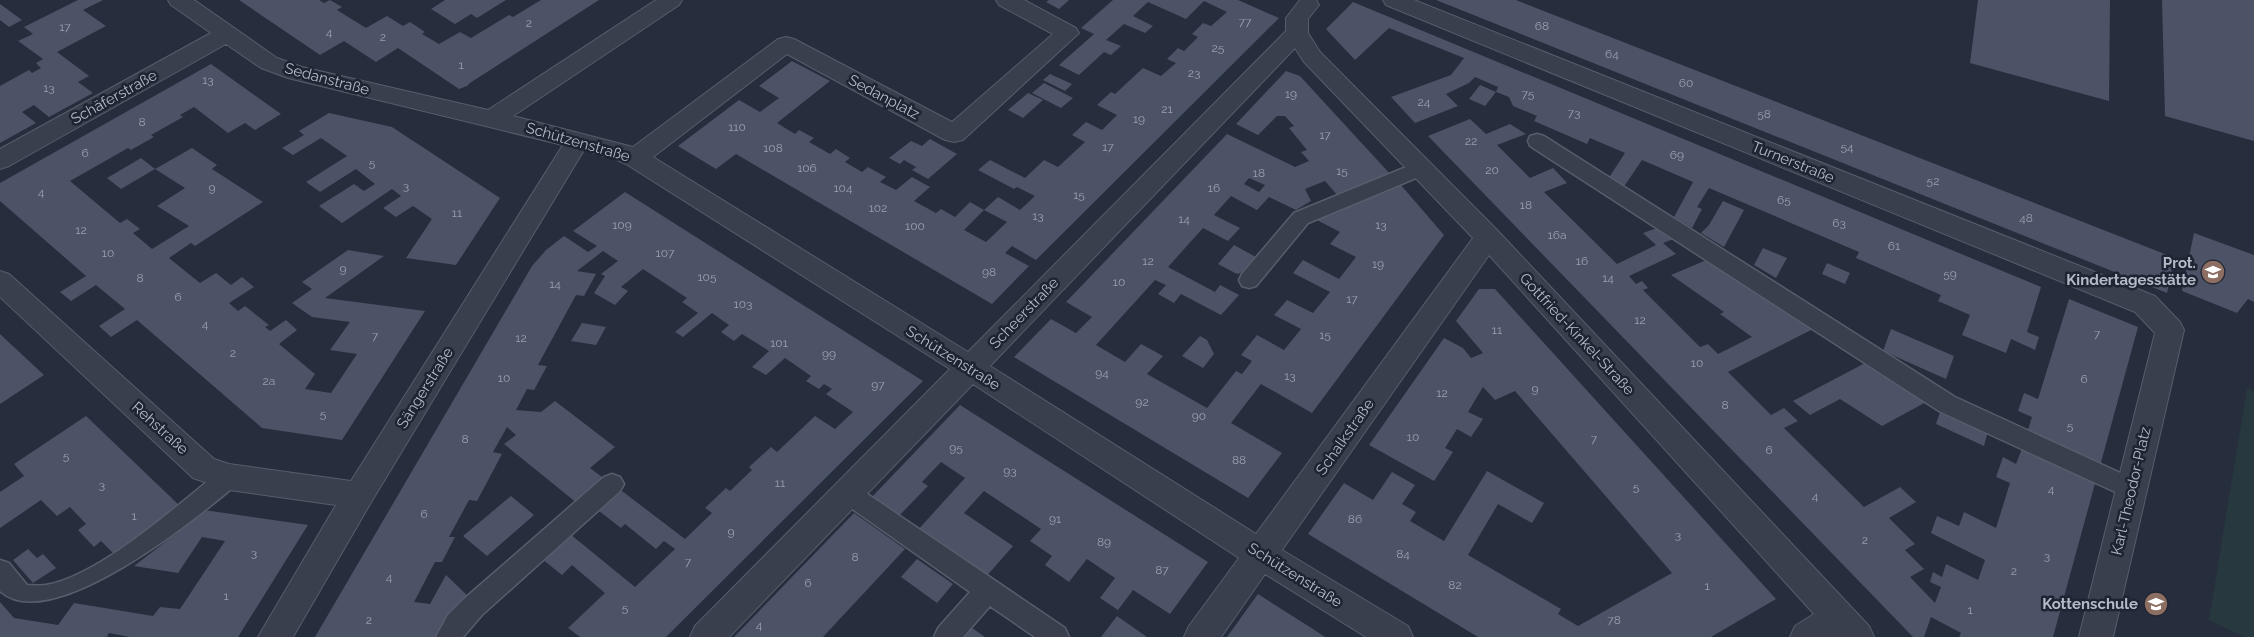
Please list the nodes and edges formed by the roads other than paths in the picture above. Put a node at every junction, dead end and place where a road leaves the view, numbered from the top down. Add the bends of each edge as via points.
1 (179, 0) edge
2 (1007, 0) edge
3 (1394, 0) edge
4 (661, 2) edge
5 (1306, 2) edge
6 (1297, 33) junction
7 (227, 34) junction
8 (492, 119) junction
9 (578, 140) junction
10 (1537, 141) dead end
11 (635, 158) junction
12 (0, 160) edge
13 (1421, 168) junction
14 (1488, 237) junction
15 (1249, 280) dead end
16 (0, 281) edge
17 (2166, 344) joint
18 (971, 368) junction
19 (229, 477) junction
20 (612, 484) dead end
21 (2132, 489) junction
22 (849, 494) junction
23 (359, 495) junction
24 (1262, 555) junction
25 (0, 571) edge
26 (988, 590) junction
27 (1847, 627) edge
28 (275, 637) edge
29 (449, 637) edge
30 (707, 637) edge
31 (947, 637) edge
32 (1056, 637) edge
33 (1201, 637) edge
34 (1396, 637) edge
35 (1806, 637) edge
36 (2096, 637) edge

1 - 7 street, Sedanstraße
2 - 11 street, Sedanplatz via 1068,33 954,134 786,44
3 - 17 street, Turnerstraße via 2145,304 2170,330
4 - 8 street
5 - 6 street, Scheerstraße via 1297,18
6 - 13 street, Gottfried-Kinkel-Straße via 1312,57
6 - 18 street, Scheerstraße
7 - 8 street, Sedanstraße via 270,63 296,74
7 - 12 street, Schäferstraße
8 - 9 street, Schützenstraße
9 - 11 street, Schützenstraße
9 - 23 street, Sängerstraße
10 - 21 lane via 1947,404
11 - 18 street, Schützenstraße
13 - 14 street, Gottfried-Kinkel-Straße
13 - 15 lane via 1301,218
14 - 24 street, Schalkstraße
14 - 27 street, Gottfried-Kinkel-Straße
16 - 19 street, Rehstraße via 204,469
17 - 21 street, Karl-Theodor-Platz
18 - 22 street, Scheerstraße
18 - 24 street, Schützenstraße
19 - 23 street, Rehstraße
19 - 25 lane via 165,530 96,577 62,593 43,599 22,596
20 - 29 lane via 457,623
21 - 36 street, Karl-Theodor-Platz
22 - 26 lane
22 - 30 street, Scheerstraße
23 - 28 street, Sängerstraße
24 - 33 street, Schalkstraße
24 - 34 street, Schützenstraße
26 - 31 lane
26 - 32 lane
27 - 35 street

